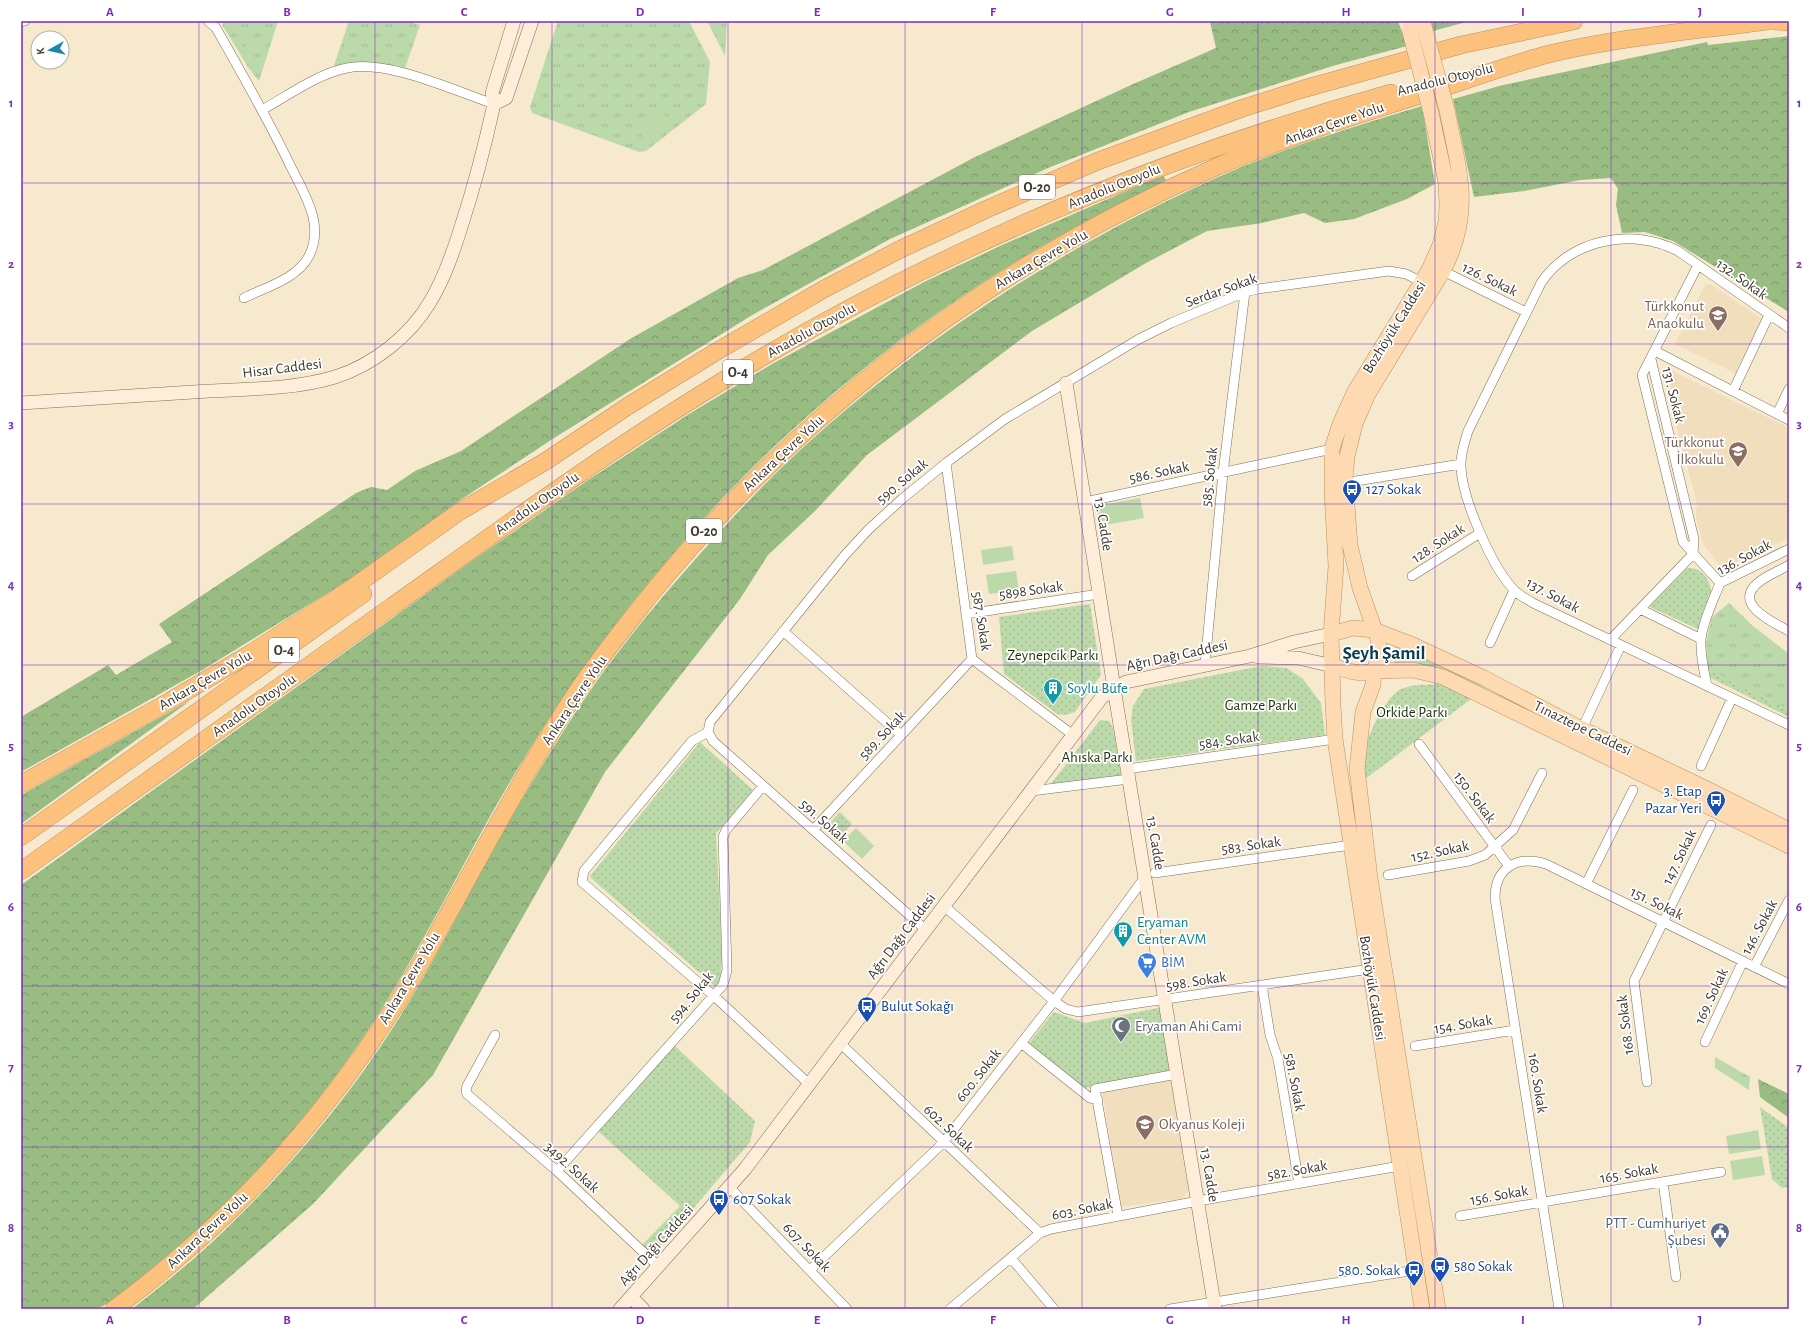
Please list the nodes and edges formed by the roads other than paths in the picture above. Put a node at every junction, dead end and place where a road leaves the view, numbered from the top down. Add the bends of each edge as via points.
1 (24, 21) edge
2 (208, 21) edge
3 (1574, 21) edge
4 (1767, 21) edge
5 (1774, 21) edge
6 (21, 22) edge
7 (1789, 22) edge
8 (1424, 23) edge
9 (513, 24) edge
10 (1408, 25) edge
11 (530, 27) edge
12 (1548, 55) junction
13 (494, 104) junction
14 (262, 110) junction
15 (1698, 265) junction
16 (1443, 271) junction
17 (1422, 282) junction
18 (1245, 292) junction
19 (244, 298) dead end
20 (1526, 312) junction
21 (1769, 315) junction
22 (1789, 328) edge
23 (1653, 355) junction
24 (1066, 383) junction
25 (1789, 389) edge
26 (1733, 391) junction
27 (21, 403) edge
28 (1778, 414) junction
29 (1789, 420) edge
30 (1332, 449) junction
31 (546, 461) junction
32 (946, 463) junction
33 (1461, 464) junction
34 (1223, 473) junction
35 (1356, 481) dead end
36 (1085, 502) junction
37 (1480, 533) junction
38 (1789, 549) edge
39 (1693, 554) junction
40 (1789, 565) edge
41 (1412, 576) dead end
42 (1720, 583) junction
43 (1514, 590) junction
44 (1099, 594) junction
45 (1640, 609) junction
46 (966, 614) junction
47 (1789, 621) edge
48 (1780, 626) junction
49 (1374, 630) junction
50 (783, 631) junction
51 (1789, 631) edge
52 (1331, 634) junction
53 (1702, 639) junction
54 (1610, 640) junction
55 (1490, 643) dead end
56 (1621, 645) junction
57 (1250, 656) junction
58 (972, 659) junction
59 (1205, 665) junction
60 (1333, 666) junction
61 (1374, 671) junction
62 (1707, 686) junction
63 (1114, 688) junction
64 (1732, 698) junction
65 (1789, 725) edge
66 (1582, 729) junction
67 (708, 732) junction
68 (901, 735) junction
69 (1073, 735) junction
70 (1335, 739) junction
71 (1419, 744) dead end
72 (1701, 766) dead end
73 (1542, 773) dead end
74 (1128, 774) junction
75 (21, 784) edge
76 (763, 786) junction
77 (1634, 790) dead end
78 (1031, 791) junction
79 (1711, 825) dead end
80 (812, 830) junction
81 (1789, 830) edge
82 (21, 837) edge
83 (1351, 845) junction
84 (1495, 846) junction
85 (1789, 846) edge
86 (1509, 866) junction
87 (21, 871) edge
88 (1150, 875) junction
89 (1388, 875) dead end
90 (1586, 884) junction
91 (1789, 900) edge
92 (944, 906) junction
93 (1663, 922) junction
94 (926, 930) junction
95 (1743, 961) junction
96 (1754, 967) junction
97 (1370, 969) junction
98 (1789, 984) edge
99 (1262, 985) junction
100 (714, 996) junction
101 (1165, 1000) junction
102 (1054, 1001) junction
103 (1515, 1030) junction
104 (495, 1036) dead end
105 (1705, 1042) dead end
106 (840, 1043) junction
107 (1021, 1043) junction
108 (1415, 1046) dead end
109 (1177, 1074) junction
110 (1647, 1082) dead end
111 (809, 1084) junction
112 (1098, 1100) junction
113 (943, 1142) junction
114 (1400, 1166) junction
115 (557, 1171) junction
116 (1721, 1172) dead end
117 (1663, 1182) junction
118 (1299, 1184) junction
119 (729, 1187) junction
120 (1198, 1201) junction
121 (1542, 1202) junction
122 (1118, 1216) junction
123 (1460, 1216) dead end
124 (1040, 1233) junction
125 (1011, 1258) junction
126 (658, 1266) junction
127 (810, 1270) junction
128 (1416, 1270) junction
129 (1676, 1277) dead end
130 (631, 1297) junction
131 (1215, 1306) edge
132 (114, 1309) edge
133 (620, 1309) edge
134 (642, 1309) edge
135 (847, 1309) edge
136 (950, 1309) edge
137 (1054, 1309) edge
138 (1170, 1309) edge
139 (1422, 1309) edge
140 (1438, 1309) edge
141 (1559, 1309) edge

1 - 6 street
2 - 14 street via 216,28
3 - 31 highway, Ankara Çevre Yolu / O-20 via 1461,45 1303,89 1155,139 1043,184 899,250 824,289 628,406
4 - 12 highway, Ankara Çevre Yolu / O-20 via 1626,40
5 - 7 highway
8 - 16 main road, Bozhöyük Caddesi, bridge via 1447,110 1460,178 1462,210 1455,244
9 - 11 street
9 - 13 street, Hisar Caddesi via 492,93
10 - 17 main road, Bozhöyük Caddesi, bridge via 1431,113 1446,182 1448,206 1440,245
11 - 13 street via 506,98
12 - 87 highway, Anadolu Otoyolu / O-4 via 1372,98 1164,166 995,236 863,301 740,370 603,457
12 - 132 highway, Ankara Çevre Yolu / O-20 via 1300,134 1214,168 1142,202 970,301 904,349 804,431 702,534 620,632 575,695 532,763 417,968 364,1052 313,1121 231,1210 168,1266
13 - 14 street via 385,67 359,66 329,74
13 - 27 street, Hisar Caddesi via 477,178 439,286 430,303 413,324 374,358 336,376 288,386
14 - 19 street via 308,204 314,229 313,243 309,256 302,266 287,277
15 - 20 street, 132. Sokak via 1678,251 1656,242 1634,238 1602,243 1577,251 1560,261 1546,275
15 - 21 street, 132. Sokak
15 - 23 street, 131. Sokak
16 - 20 street, 126. Sokak
16 - 49 main road, Bozhöyük Caddesi via 1368,394 1354,424 1350,440 1345,479 1350,545 1360,588
17 - 18 street, Serdar Sokak via 1406,274 1389,271
17 - 30 main road, Bozhöyük Caddesi via 1354,393
18 - 24 street, Serdar Sokak via 1138,339
18 - 34 street, 585. Sokak
20 - 33 street, 137. Sokak via 1468,431
21 - 22 street, 132. Sokak
21 - 26 street
23 - 26 street
23 - 39 street, 131. Sokak via 1642,375 1683,542
24 - 32 street, 590. Sokak via 1005,419
24 - 36 street, 13. Cadde
25 - 28 street
26 - 28 street
28 - 29 street
30 - 34 street, 586. Sokak
30 - 52 main road, Bozhöyük Caddesi via 1336,566
31 - 75 highway, Ankara Çevre Yolu / O-20 via 459,512 352,588 248,655
31 - 82 highway, Anadolu Otoyolu / O-4
32 - 46 street, 587. Sokak
32 - 50 street, 590. Sokak via 869,529
33 - 35 street
33 - 37 street, 137. Sokak via 1467,499
34 - 36 street, 586. Sokak
34 - 59 street, 585. Sokak
36 - 44 street, 13. Cadde
37 - 41 street, 128. Sokak
37 - 43 street, 137. Sokak via 1497,566
38 - 42 street, 136. Sokak
39 - 42 street, 131. Sokak
39 - 45 street
40 - 48 street via 1758,583 1750,593 1753,608
42 - 53 street, 136. Sokak
43 - 54 street, 137. Sokak via 1532,603
43 - 55 street
44 - 46 street, 5898 Sokak
44 - 63 street, 13. Cadde
45 - 53 street
45 - 54 street
46 - 58 street, 587. Sokak
47 - 48 street
48 - 51 street
49 - 52 main road via 1353,628
49 - 61 main road via 1380,653
49 - 66 main road, Tınaztepe Caddesi via 1484,678
50 - 67 street, 590. Sokak via 710,722
50 - 68 street
52 - 57 street, Ağrı Dağı Caddesi
52 - 60 main road
53 - 62 street, 136. Sokak
54 - 56 street, 137. Sokak
56 - 62 street, 137. Sokak
56 - 66 street
57 - 59 street, Ağrı Dağı Caddesi
57 - 60 street, Ağrı Dağı Caddesi via 1298,658
58 - 68 street, 589. Sokak
58 - 69 street, 587. Sokak
59 - 63 street, Ağrı Dağı Caddesi via 1126,682
60 - 61 main road via 1355,673
60 - 70 main road, Bozhöyük Caddesi
61 - 85 main road, Tınaztepe Caddesi via 1413,670 1443,678
61 - 140 main road, Bozhöyük Caddesi via 1373,685 1363,716 1357,769 1370,878
62 - 64 street, 137. Sokak
63 - 69 street, Ağrı Dağı Caddesi via 1102,697
63 - 74 street, 13. Cadde
64 - 65 street, 137. Sokak
64 - 72 street
66 - 81 main road, Tınaztepe Caddesi
67 - 76 street, 591. Sokak via 712,741
67 - 100 street via 692,741 584,871 582,882
68 - 80 street, 589. Sokak
69 - 78 street, Ağrı Dağı Caddesi
70 - 74 street, 584. Sokak
70 - 83 main road, Bozhöyük Caddesi
71 - 84 street, 150. Sokak
73 - 84 street, 152. Sokak via 1513,830
74 - 78 street, 584. Sokak
74 - 88 street, 13. Cadde
76 - 80 street, 591. Sokak
76 - 100 street, 594. Sokak via 723,837 727,970 722,985
77 - 90 street
78 - 92 street, Ağrı Dağı Caddesi
79 - 93 street, 147. Sokak
80 - 94 street, 591. Sokak
83 - 88 street, 583. Sokak
83 - 97 main road, Bozhöyük Caddesi
84 - 86 street, 150. Sokak
84 - 89 street, 152. Sokak via 1469,861
86 - 90 street, 151. Sokak via 1533,860
86 - 103 street, 160. Sokak via 1499,878 1495,898
88 - 101 street, 13. Cadde
88 - 102 street, 600. Sokak
90 - 93 street, 151. Sokak
91 - 96 street, 146. Sokak
92 - 94 street, Ağrı Dağı Caddesi
92 - 102 street, 598. Sokak
93 - 95 street, 151. Sokak
93 - 110 street, 168. Sokak via 1634,981
94 - 106 street, Ağrı Dağı Caddesi
95 - 96 street, 151. Sokak
95 - 105 street, 169. Sokak
96 - 98 street, 151. Sokak
97 - 99 street, 598. Sokak
97 - 114 main road, Bozhöyük Caddesi
99 - 101 street, 598. Sokak
99 - 118 street, 581. Sokak via 1270,1035 1278,1059
100 - 111 street
100 - 115 street, 594. Sokak
101 - 102 street, 598. Sokak via 1082,1012 1066,1009
101 - 109 street, 13. Cadde
102 - 107 street, 600. Sokak
103 - 108 street, 154. Sokak
103 - 121 street, 160. Sokak
104 - 115 street, 3492. Sokak via 466,1092
106 - 111 street, Ağrı Dağı Caddesi
106 - 113 street, 602. Sokak
107 - 112 street via 1090,1098
107 - 113 street, 600. Sokak
109 - 112 street via 1096,1088
109 - 120 street, 13. Cadde
111 - 119 street, Ağrı Dağı Caddesi
112 - 122 street
113 - 124 street, 602. Sokak
113 - 127 street, 600. Sokak
114 - 118 street, 582. Sokak
114 - 128 main road, Bozhöyük Caddesi
115 - 126 street, 3492. Sokak
116 - 117 street, 165. Sokak
117 - 121 street, 165. Sokak
117 - 129 street
118 - 120 street, 582. Sokak
119 - 126 street, Ağrı Dağı Caddesi
119 - 127 street, 607. Sokak
120 - 122 street, 603. Sokak
120 - 131 street, 13. Cadde
121 - 123 street, 156. Sokak
121 - 141 street, 160. Sokak
122 - 124 street, 603. Sokak via 1056,1227
124 - 125 street, 603. Sokak
125 - 136 street, 603. Sokak
125 - 137 street
126 - 130 street, Ağrı Dağı Caddesi
127 - 135 street, 607. Sokak
128 - 131 street
128 - 139 main road, Bozhöyük Caddesi
130 - 133 street, Ağrı Dağı Caddesi
130 - 134 street
131 - 138 street

